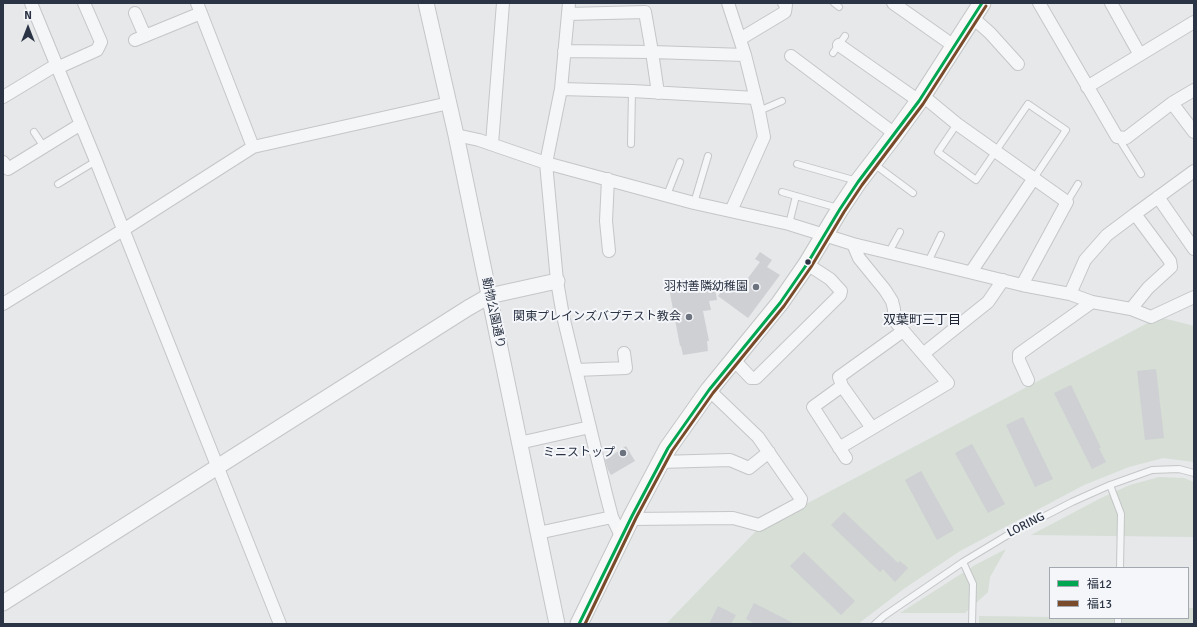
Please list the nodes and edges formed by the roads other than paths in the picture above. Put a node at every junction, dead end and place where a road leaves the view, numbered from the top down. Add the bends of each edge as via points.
1 (32, 3) edge
2 (84, 3) edge
3 (426, 3) edge
4 (503, 3) edge
5 (728, 3) edge
6 (784, 3) edge
7 (893, 3) edge
8 (982, 3) edge
9 (1038, 3) edge
10 (1111, 3) edge
11 (199, 8) edge
12 (568, 8) edge
13 (135, 13) dead end
14 (972, 17) junction
15 (1194, 22) edge
16 (740, 39) junction
17 (839, 44) dead end
18 (954, 46) junction
19 (564, 51) junction
20 (652, 52) junction
21 (745, 55) junction
22 (1140, 55) junction
23 (791, 56) dead end
24 (1018, 64) dead end
25 (57, 66) junction
26 (1087, 87) junction
27 (561, 89) junction
28 (1194, 90) edge
29 (632, 91) junction
30 (658, 93) junction
31 (3, 97) edge
32 (756, 98) junction
33 (921, 98) junction
34 (782, 101) dead end
35 (449, 103) junction
36 (1172, 103) junction
37 (759, 111) junction
38 (81, 124) junction
39 (957, 124) junction
40 (34, 132) dead end
41 (1194, 132) edge
42 (896, 134) junction
43 (456, 135) junction
44 (1119, 137) junction
45 (492, 144) junction
46 (631, 144) dead end
47 (44, 147) junction
48 (253, 147) junction
49 (996, 151) junction
50 (708, 156) dead end
51 (96, 161) junction
52 (3, 162) edge
53 (680, 162) dead end
54 (546, 163) junction
55 (872, 163) junction
56 (797, 164) dead end
57 (1194, 171) edge
58 (1141, 174) dead end
59 (1034, 178) junction
60 (608, 180) junction
61 (858, 182) junction
62 (58, 184) dead end
63 (1078, 184) dead end
64 (782, 192) dead end
65 (913, 193) dead end
66 (667, 195) junction
67 (796, 196) junction
68 (1158, 197) junction
69 (1067, 202) junction
70 (694, 203) junction
71 (840, 209) junction
72 (731, 211) junction
73 (1136, 214) junction
74 (789, 224) junction
75 (123, 230) junction
76 (900, 232) dead end
77 (823, 235) junction
78 (941, 235) dead end
79 (853, 244) junction
80 (1194, 249) edge
81 (609, 251) dead end
82 (889, 252) junction
83 (928, 262) junction
84 (807, 264) junction
85 (971, 272) junction
86 (1003, 280) junction
87 (557, 282) junction
88 (1022, 285) junction
89 (1070, 294) junction
90 (490, 296) junction
91 (1194, 297) edge
92 (1092, 302) junction
93 (3, 304) edge
94 (1131, 310) junction
95 (903, 331) junction
96 (624, 354) dead end
97 (923, 354) junction
98 (734, 359) junction
99 (576, 370) junction
100 (1028, 380) dead end
101 (842, 386) junction
102 (709, 390) junction
103 (590, 427) junction
104 (872, 428) junction
105 (519, 443) junction
106 (768, 452) junction
107 (660, 462) junction
108 (218, 467) junction
109 (1194, 473) edge
110 (1110, 485) junction
111 (611, 514) junction
112 (631, 517) junction
113 (538, 533) junction
114 (622, 538) junction
115 (963, 562) junction
116 (1120, 567) edge
117 (3, 602) edge
118 (280, 624) edge
119 (557, 624) edge
120 (579, 624) edge
121 (875, 624) edge
122 (972, 624) edge

1 - 25 street
2 - 25 street via 101,42 98,50
3 - 35 street, 動物公園通り
4 - 45 street
5 - 16 street
6 - 16 street via 785,12
7 - 18 street
8 - 14 main road
9 - 26 street
10 - 22 street
11 - 13 street via 140,38
11 - 48 street
12 - 19 street
12 - 20 street via 645,12
14 - 18 main road
14 - 24 street
15 - 22 street
16 - 21 street
17 - 33 street
18 - 33 main road
19 - 20 street
19 - 27 street
20 - 21 street
20 - 30 street
21 - 32 street
22 - 26 street
23 - 42 street
25 - 31 street
25 - 38 street
26 - 44 street
27 - 29 street
27 - 54 street
28 - 36 street
29 - 30 street
29 - 46 lane
30 - 32 street
32 - 37 street
33 - 39 street
33 - 42 main road
34 - 37 lane
35 - 43 street, 動物公園通り
35 - 48 street
36 - 41 street
36 - 44 street via 1126,138
37 - 72 street via 764,137
38 - 47 street
38 - 51 street
39 - 49 street
39 - 49 lane via 938,152 976,180
40 - 47 lane
42 - 55 main road
43 - 45 street
43 - 90 street, 動物公園通り
44 - 58 lane
45 - 54 street
47 - 52 street via 8,169
48 - 75 street
49 - 59 street
49 - 59 lane via 1028,104 1066,130
50 - 70 lane
51 - 62 lane
51 - 75 street
53 - 66 lane
54 - 60 street
54 - 87 street
55 - 61 main road
55 - 65 lane
56 - 61 lane
57 - 68 street
59 - 69 street
59 - 85 street
60 - 66 street
60 - 81 street via 606,221
61 - 71 main road
63 - 69 lane
64 - 67 lane
66 - 70 street
67 - 71 lane
67 - 74 lane
68 - 73 street
68 - 80 street
69 - 88 street
70 - 72 street
71 - 77 main road
72 - 74 street
73 - 89 street via 1107,235 1085,260
73 - 94 street via 1170,261 1171,267 1148,288
74 - 77 street
75 - 93 street
75 - 108 street
76 - 82 lane
77 - 79 street
77 - 84 main road
78 - 83 lane
79 - 82 street
79 - 95 street via 859,258 892,301 894,320
82 - 83 street
83 - 85 street
84 - 98 main road via 780,303
84 - 98 street via 830,279 841,291 840,295 756,378 751,378
85 - 86 street
86 - 88 street
86 - 97 street via 988,302
87 - 90 street
87 - 99 street
88 - 89 street
89 - 92 street
90 - 105 street, 動物公園通り
90 - 108 street
91 - 94 street via 1151,317
92 - 94 street
92 - 100 street via 1019,354
95 - 97 street
95 - 101 street via 839,377
96 - 99 street via 626,368
97 - 104 street via 948,384
98 - 102 main road
99 - 103 street
101 - 104 street
101 - 104 street via 813,407 843,453
102 - 106 street via 758,437
102 - 107 main road
103 - 105 street
103 - 111 street
105 - 113 street, 動物公園通り
106 - 107 street via 749,468 730,460
106 - 112 street via 800,499 800,503 759,525 733,518
107 - 112 main road
108 - 117 street
108 - 118 street
109 - 110 lane, LORING via 1179,469 1152,470
110 - 115 lane, LORING via 1006,536
110 - 116 lane via 1121,514
111 - 112 street
111 - 113 street
111 - 114 street
112 - 114 main road
113 - 119 street, 動物公園通り
114 - 120 main road
115 - 121 lane, LORING
115 - 122 lane via 972,584

